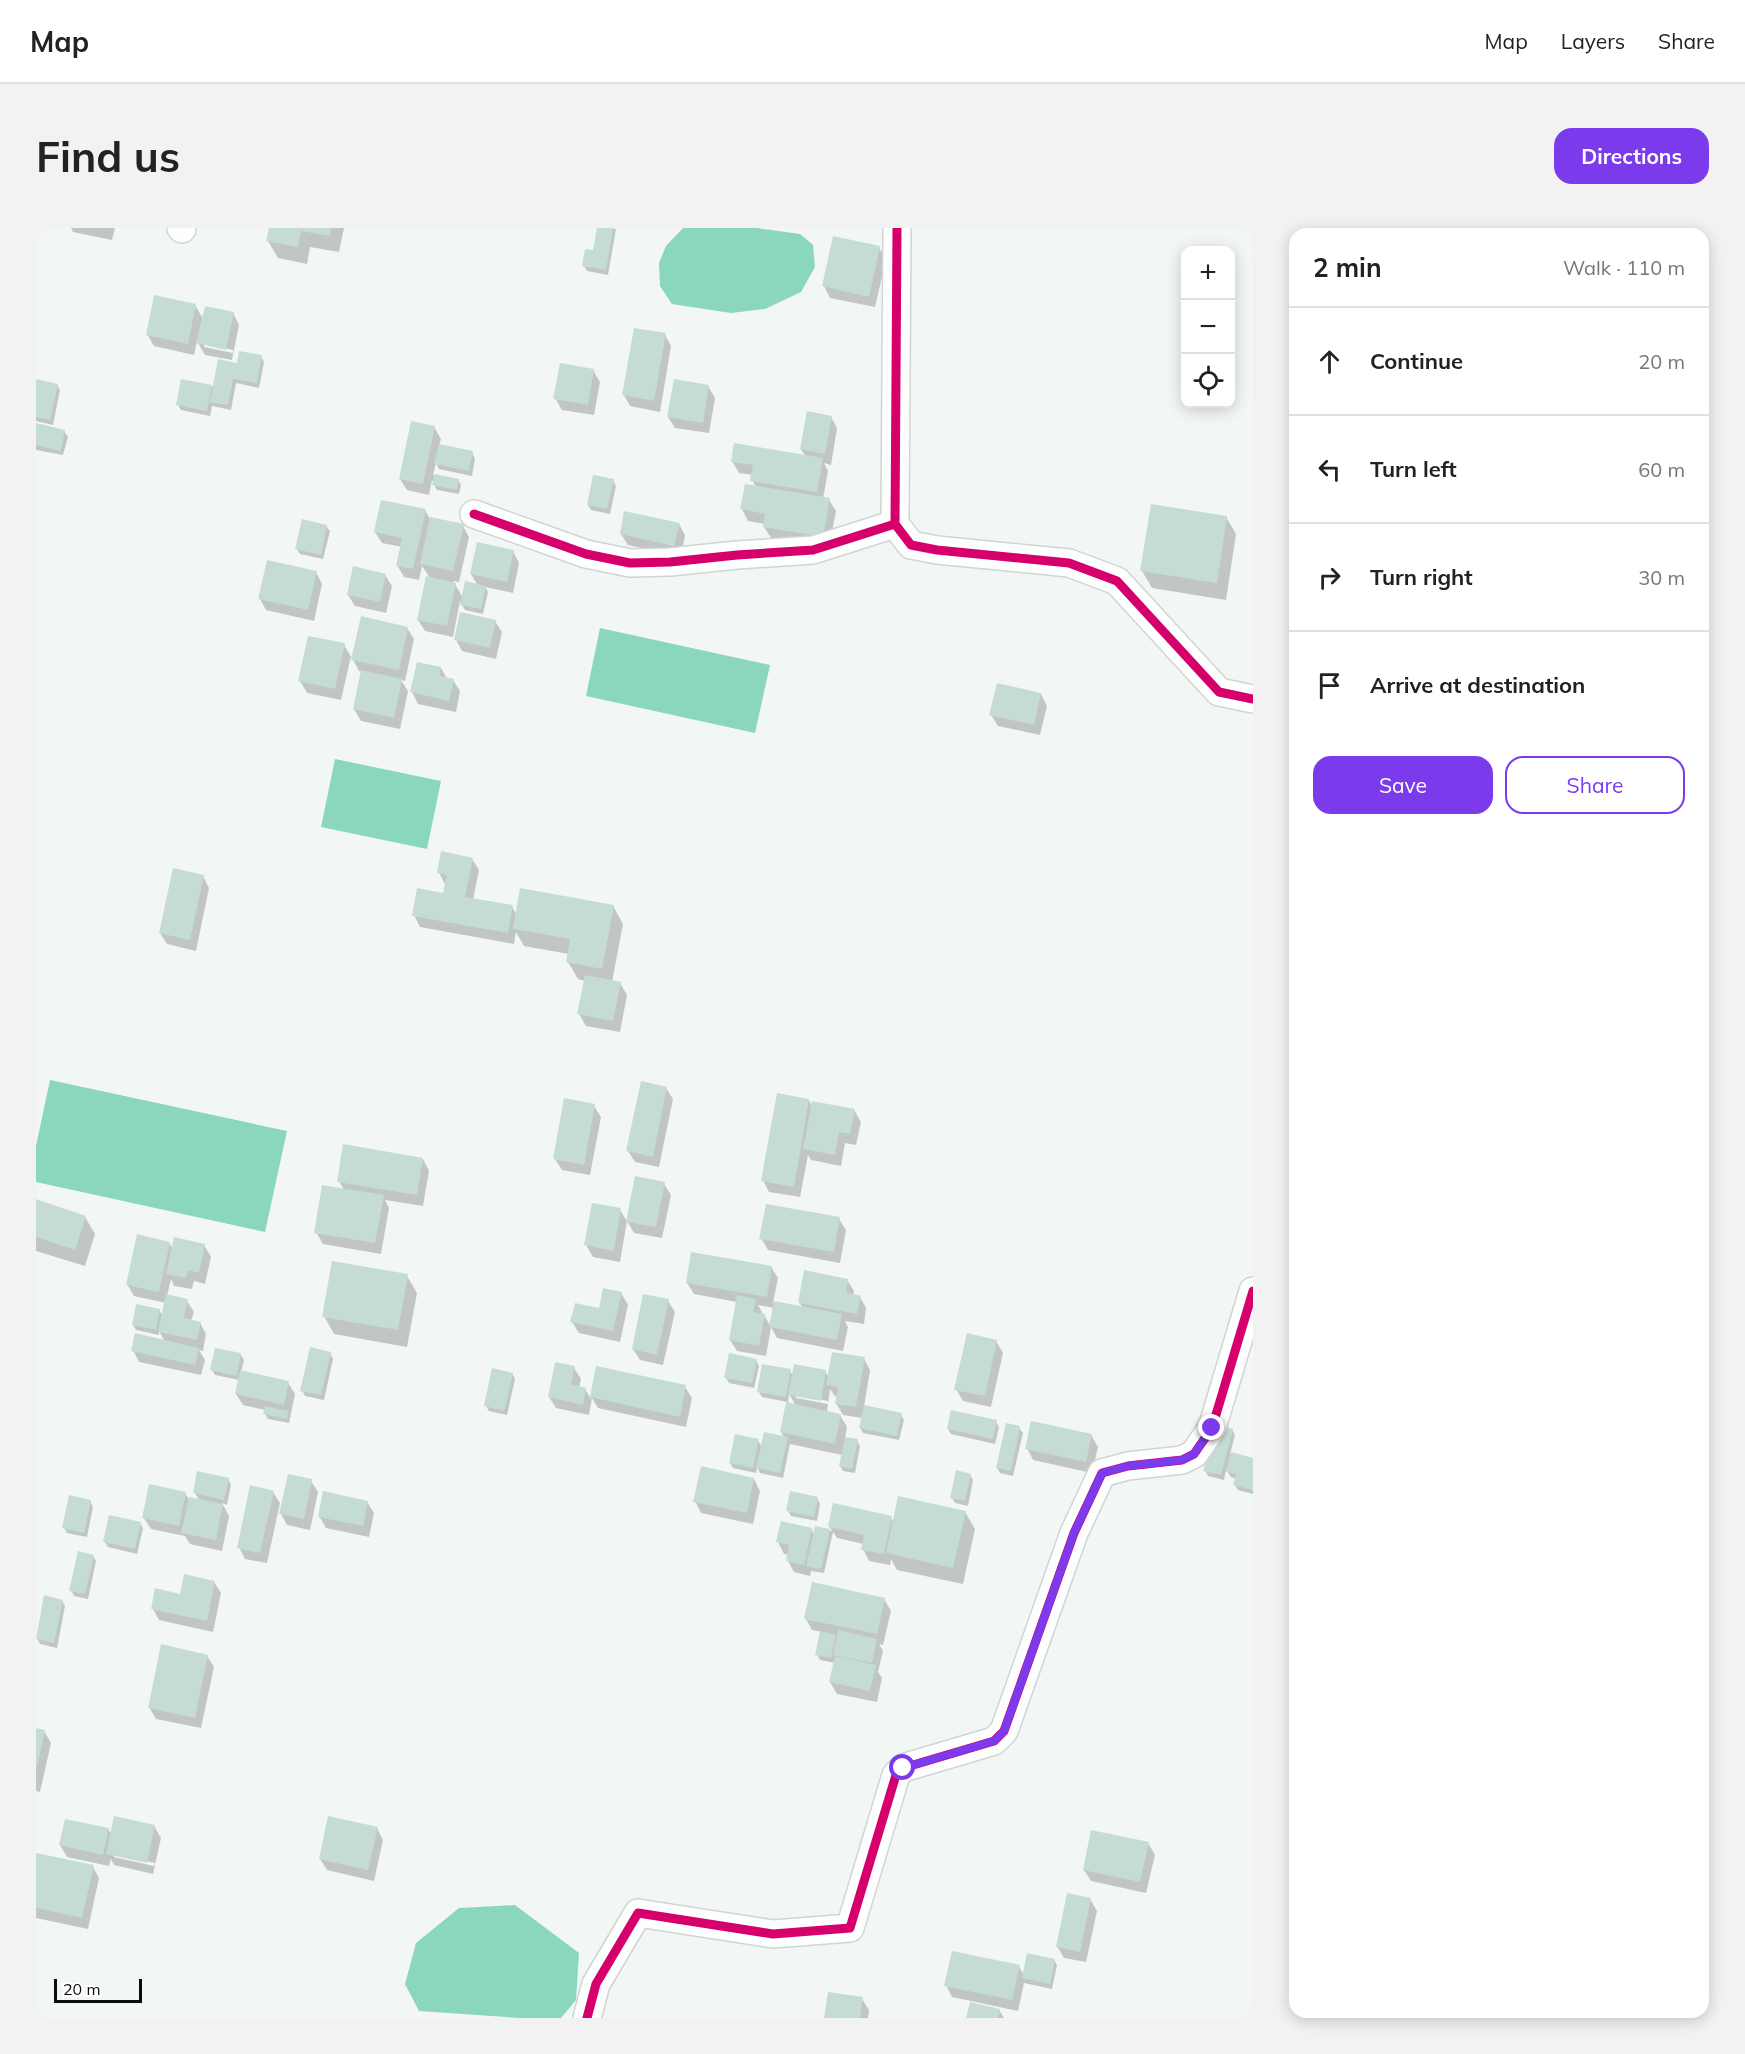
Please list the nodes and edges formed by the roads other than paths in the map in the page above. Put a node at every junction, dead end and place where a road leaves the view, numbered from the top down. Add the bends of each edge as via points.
1 (897, 228) edge
2 (474, 514) dead end
3 (895, 524) junction
4 (1253, 699) edge
5 (1253, 1291) edge
6 (587, 2018) edge

1 - 3 street
2 - 3 street via 586,554 630,563 813,550
3 - 4 street via 911,545 1070,562 1117,581 1219,693
5 - 6 street via 1212,1428 1194,1454 1182,1460 1102,1473 1074,1533 1004,1731 994,1741 903,1768 896,1775 850,1928 773,1934 638,1913 596,1984

